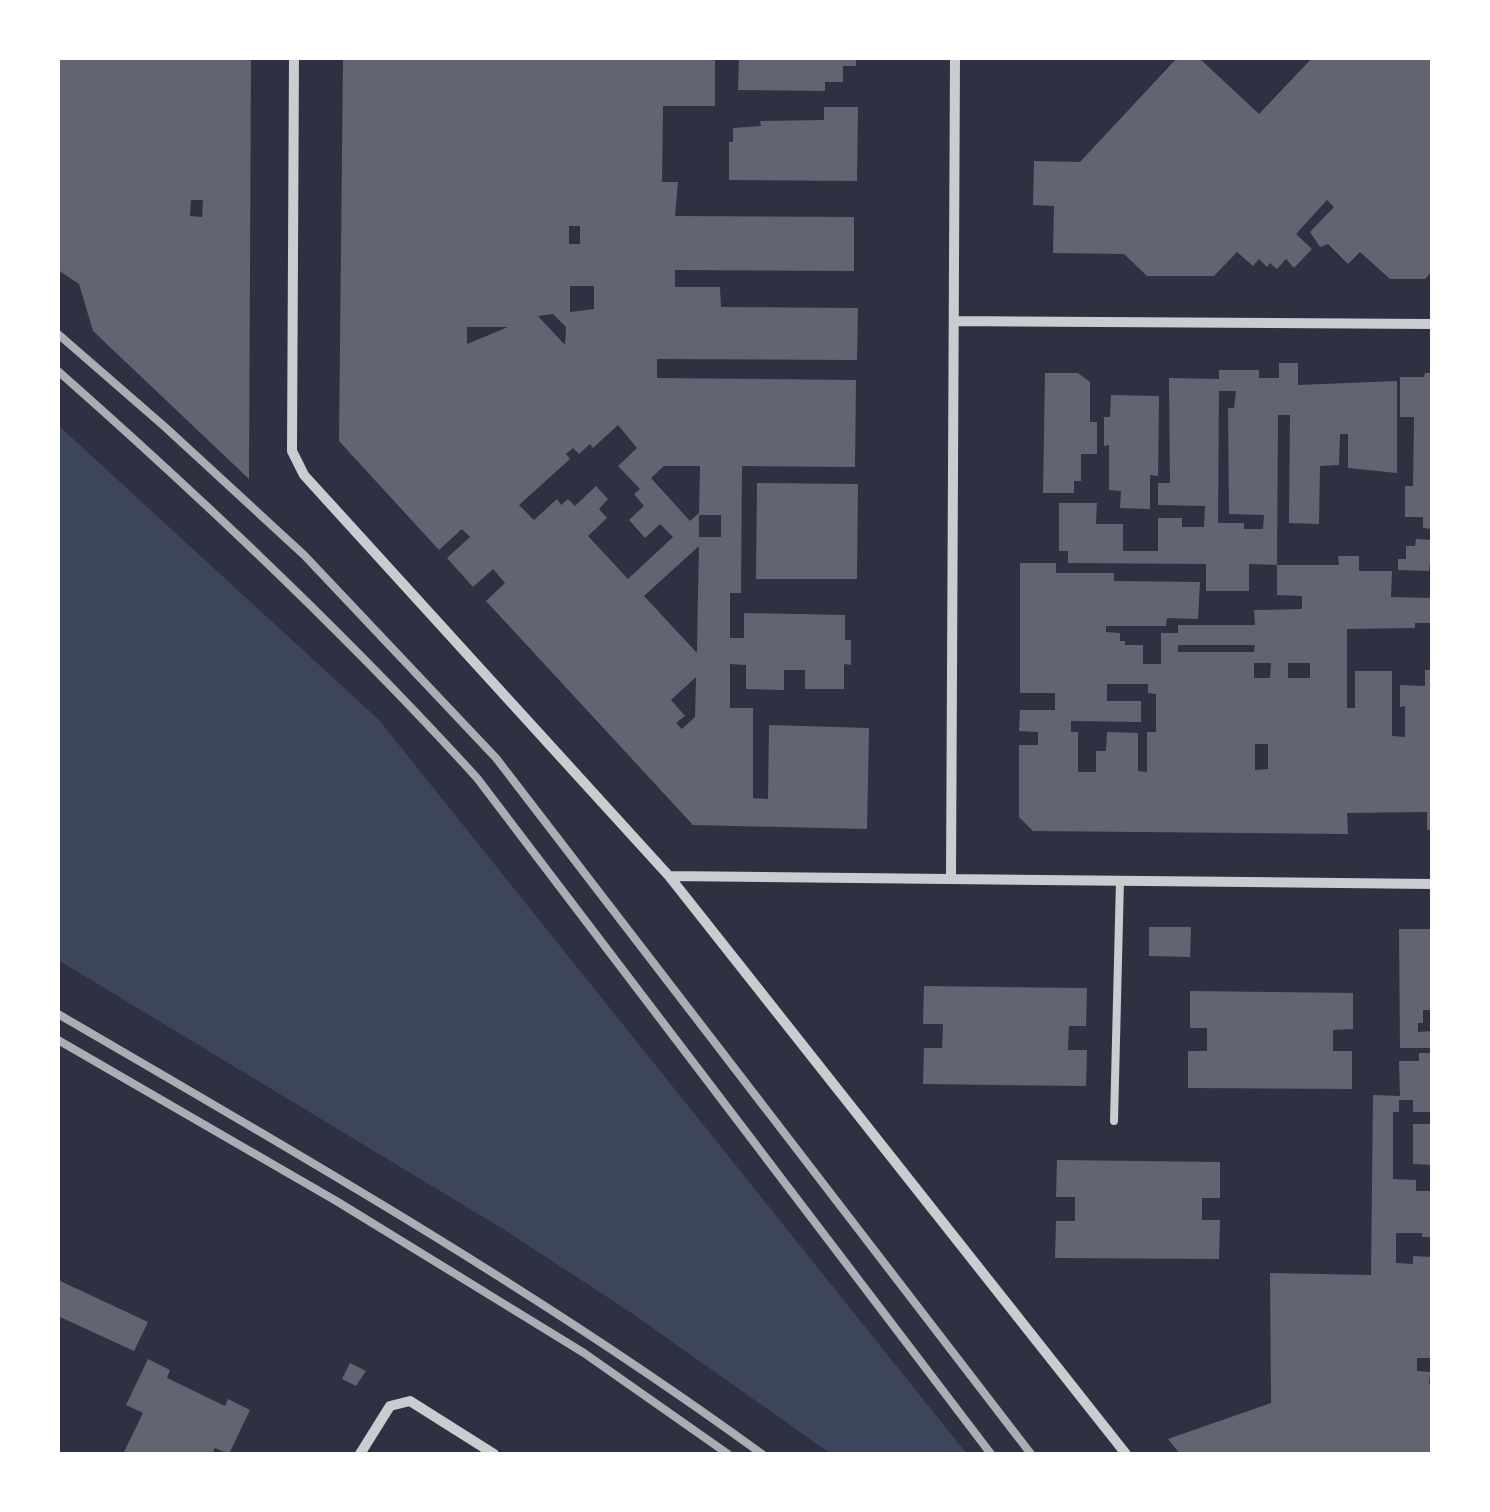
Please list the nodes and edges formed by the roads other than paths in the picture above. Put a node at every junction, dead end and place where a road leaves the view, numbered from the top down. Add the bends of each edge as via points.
1 (294, 58) edge
2 (955, 58) edge
3 (954, 321) junction
4 (1432, 324) edge
5 (669, 876) junction
6 (951, 878) junction
7 (1120, 880) junction
8 (1432, 884) edge
9 (1114, 1121) dead end
10 (360, 1454) edge
11 (494, 1454) edge
12 (1126, 1454) edge

1 - 5 street via 292,451 304,475
2 - 3 street
3 - 4 street
3 - 6 street
5 - 6 street
5 - 12 street
6 - 7 street
7 - 8 street
7 - 9 lane
10 - 11 street via 390,1406 410,1401

